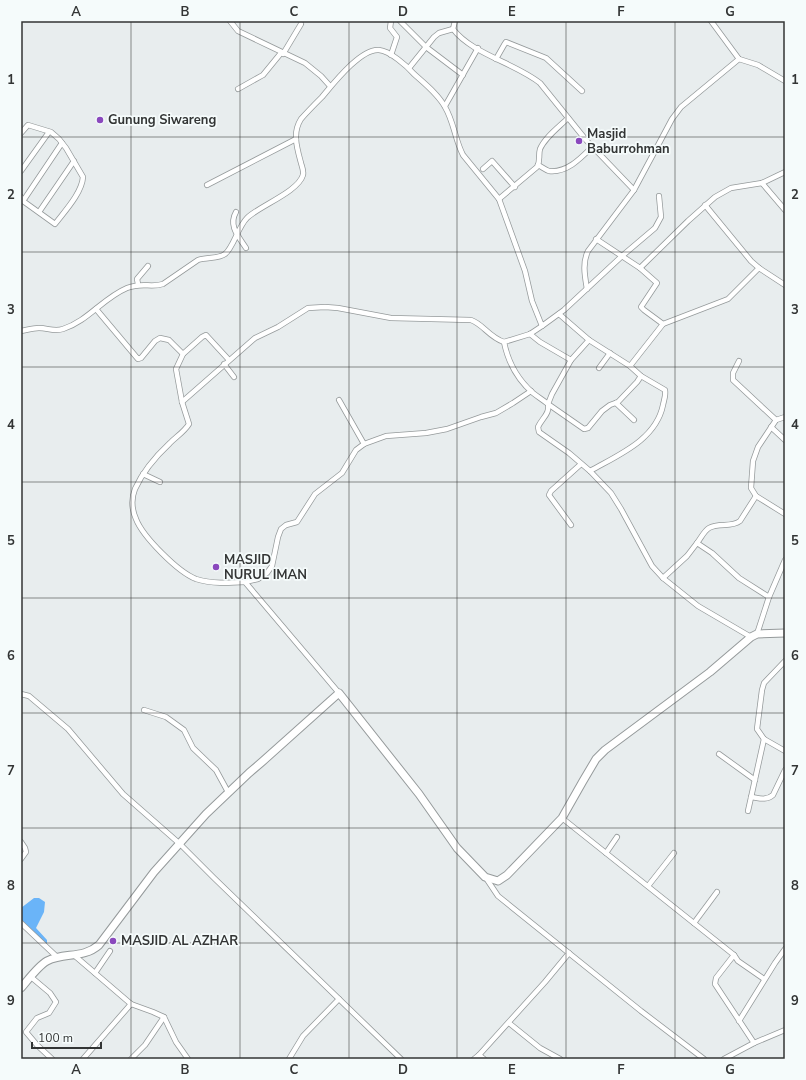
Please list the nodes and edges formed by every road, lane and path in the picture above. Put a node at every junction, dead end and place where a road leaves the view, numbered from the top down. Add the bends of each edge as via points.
1 (230, 21) edge
2 (391, 21) edge
3 (400, 21) edge
4 (455, 21) edge
5 (711, 21) edge
6 (301, 24) dead end
7 (453, 29) junction
8 (426, 47) junction
9 (478, 48) junction
10 (282, 53) junction
11 (391, 55) junction
12 (496, 59) junction
13 (739, 59) junction
14 (409, 68) junction
15 (463, 75) junction
16 (785, 81) edge
17 (330, 86) junction
18 (238, 89) dead end
19 (582, 91) dead end
20 (445, 106) junction
21 (568, 118) junction
22 (49, 132) junction
23 (21, 133) edge
24 (296, 140) junction
25 (62, 143) junction
26 (592, 146) junction
27 (74, 161) junction
28 (538, 165) junction
29 (483, 169) dead end
30 (21, 171) edge
31 (785, 172) edge
32 (762, 183) junction
33 (206, 185) dead end
34 (515, 187) junction
35 (634, 190) junction
36 (659, 196) dead end
37 (22, 199) edge
38 (499, 199) junction
39 (706, 205) junction
40 (785, 210) edge
41 (38, 212) junction
42 (236, 212) dead end
43 (236, 234) junction
44 (596, 239) junction
45 (246, 248) dead end
46 (622, 256) junction
47 (148, 266) dead end
48 (640, 268) junction
49 (759, 268) junction
50 (138, 284) junction
51 (785, 285) edge
52 (587, 290) junction
53 (96, 309) junction
54 (559, 314) junction
55 (663, 324) junction
56 (542, 326) junction
57 (21, 331) edge
58 (530, 334) junction
59 (589, 340) junction
60 (504, 342) junction
61 (610, 353) junction
62 (183, 354) junction
63 (229, 360) junction
64 (571, 360) junction
65 (739, 360) dead end
66 (224, 364) junction
67 (630, 366) junction
68 (599, 368) dead end
69 (641, 376) junction
70 (234, 377) dead end
71 (531, 391) junction
72 (339, 400) dead end
73 (182, 402) junction
74 (616, 403) junction
75 (548, 404) junction
76 (785, 417) edge
77 (634, 420) dead end
78 (776, 420) junction
79 (772, 427) junction
80 (785, 440) edge
81 (364, 444) junction
82 (581, 464) junction
83 (590, 471) junction
84 (143, 474) junction
85 (160, 482) dead end
86 (756, 496) junction
87 (785, 514) edge
88 (571, 525) dead end
89 (698, 543) junction
90 (785, 560) edge
91 (663, 578) junction
92 (245, 582) junction
93 (769, 597) junction
94 (785, 633) edge
95 (754, 636) junction
96 (785, 661) edge
97 (338, 693) junction
98 (21, 694) edge
99 (144, 710) dead end
100 (764, 739) junction
101 (785, 751) edge
102 (719, 754) dead end
103 (785, 770) edge
104 (755, 780) junction
105 (228, 792) junction
106 (751, 797) junction
107 (748, 811) dead end
108 (562, 818) junction
109 (617, 837) dead end
110 (21, 842) edge
111 (180, 844) junction
112 (606, 853) junction
113 (674, 853) dead end
114 (21, 859) edge
115 (486, 878) junction
116 (498, 881) junction
117 (648, 886) junction
118 (494, 890) junction
119 (717, 892) dead end
120 (21, 923) edge
121 (694, 923) junction
122 (785, 949) edge
123 (110, 952) dead end
124 (569, 953) junction
125 (734, 955) junction
126 (76, 956) junction
127 (57, 957) junction
128 (95, 973) junction
129 (31, 977) junction
130 (764, 979) junction
131 (21, 988) edge
132 (339, 999) junction
133 (131, 1004) junction
134 (164, 1018) junction
135 (739, 1021) junction
136 (509, 1023) junction
137 (785, 1030) edge
138 (21, 1031) edge
139 (26, 1032) junction
140 (754, 1043) junction
141 (479, 1055) junction
142 (52, 1059) edge
143 (84, 1059) edge
144 (131, 1059) edge
145 (188, 1059) edge
146 (289, 1059) edge
147 (401, 1059) edge
148 (474, 1059) edge
149 (484, 1059) edge
150 (560, 1059) edge
151 (704, 1059) edge
152 (724, 1059) edge

1 - 10 street via 238,31
2 - 11 street via 390,28 397,37
3 - 8 street
4 - 7 street
5 - 13 street
6 - 10 street
7 - 8 street via 439,33
7 - 9 street via 460,37
8 - 14 street
8 - 15 street
9 - 12 street
9 - 15 street
10 - 17 street via 305,63
10 - 18 street via 263,75
11 - 14 street
11 - 17 street via 378,50 366,55 347,68
12 - 19 street via 506,42 550,61
12 - 21 street via 540,83
13 - 16 street via 758,64
13 - 35 street via 676,113
14 - 20 street
15 - 20 street
17 - 24 street via 298,124
20 - 38 street via 463,155
21 - 26 street
21 - 28 street via 541,148
22 - 23 street via 28,126
22 - 25 street
22 - 30 street
24 - 33 street
24 - 43 street via 303,170 299,182 283,196 247,218
25 - 27 street
25 - 37 street
26 - 28 street via 577,161 561,170 548,171
26 - 35 street
27 - 41 street
27 - 41 street via 84,177 78,192 55,224
28 - 34 street
29 - 34 street via 492,162
31 - 32 street
32 - 39 street via 731,188
32 - 40 street
34 - 38 street
35 - 44 street
36 - 46 street via 661,213 658,225
37 - 41 street
38 - 56 street
39 - 48 street
39 - 49 street
42 - 43 street via 232,221
43 - 45 street
43 - 50 street via 229,250 220,257 198,260 163,284
44 - 46 street
44 - 52 street via 586,256 584,266
46 - 48 street
46 - 52 street
47 - 50 street via 137,279
48 - 55 street via 657,283 641,307
49 - 51 street
49 - 55 street via 728,299
50 - 53 street via 125,289
52 - 54 street
53 - 57 street via 80,322 56,331 40,328
53 - 62 street via 138,359 155,340 160,338 169,340
54 - 56 street
54 - 59 street
55 - 67 street
56 - 58 street
58 - 60 street
58 - 64 street
59 - 61 street
59 - 64 street
60 - 63 street via 471,320 390,318 338,308 314,308 303,310 278,327 255,338
60 - 71 street via 511,365
61 - 67 street
61 - 68 street
62 - 63 street via 206,335
62 - 73 street via 176,372
63 - 66 street
64 - 75 street
65 - 78 street via 733,372 733,380
66 - 70 street
66 - 73 street
67 - 69 street
69 - 74 street
69 - 83 street via 664,390 661,416 649,434
71 - 75 street
71 - 81 street via 496,413 447,429 386,436
72 - 81 street
73 - 84 street via 189,421 188,426 155,457
74 - 75 street via 602,410 586,429
74 - 77 street
75 - 82 street via 548,413 538,427 539,432
76 - 78 street
78 - 79 street
79 - 80 street
79 - 86 street via 758,447 753,461 750,488
81 - 92 street via 356,450 342,473 315,494 297,522 281,528 272,566 267,573 258,579
82 - 83 street
82 - 88 street via 549,495
83 - 91 street via 616,500 652,566
84 - 85 street
84 - 92 street via 133,497 134,513 141,528 166,558 197,579
86 - 87 street
86 - 89 street via 737,524 708,528
89 - 91 street
89 - 93 street via 739,578
90 - 93 street
91 - 95 street via 698,606
92 - 97 street
93 - 95 street
94 - 95 street
95 - 108 street via 605,750 596,759
96 - 100 street via 764,683 762,690 757,729
97 - 105 street
97 - 115 street via 419,794 457,848
98 - 111 street via 29,696 68,729 123,794
99 - 105 street via 166,717 184,730 193,748 216,770
100 - 101 street
100 - 104 street
102 - 104 street
103 - 106 street via 770,798
104 - 106 street
105 - 111 street
106 - 107 street
108 - 112 street
108 - 116 street via 508,875
109 - 112 street
110 - 114 street via 26,850
111 - 126 street via 154,872 99,945
111 - 132 street
112 - 117 street
113 - 117 street
115 - 116 street
115 - 118 street
116 - 118 street
117 - 121 street
118 - 124 street via 498,896
119 - 121 street
120 - 127 street
121 - 125 street
122 - 130 street
123 - 128 street
124 - 136 street
124 - 151 street
125 - 130 street via 738,961
125 - 135 street via 716,978 715,984
126 - 127 street
126 - 128 street
127 - 129 street via 45,962
128 - 133 street
129 - 131 street
129 - 139 street via 56,1002 49,1013 37,1018
130 - 135 street
132 - 146 street via 303,1036
132 - 147 street
133 - 134 street
133 - 143 street
134 - 144 street via 145,1045
134 - 145 street
135 - 140 street
136 - 141 street
136 - 150 street via 540,1048
137 - 140 street
138 - 139 street
139 - 142 street
140 - 152 street
141 - 148 street
141 - 149 street

